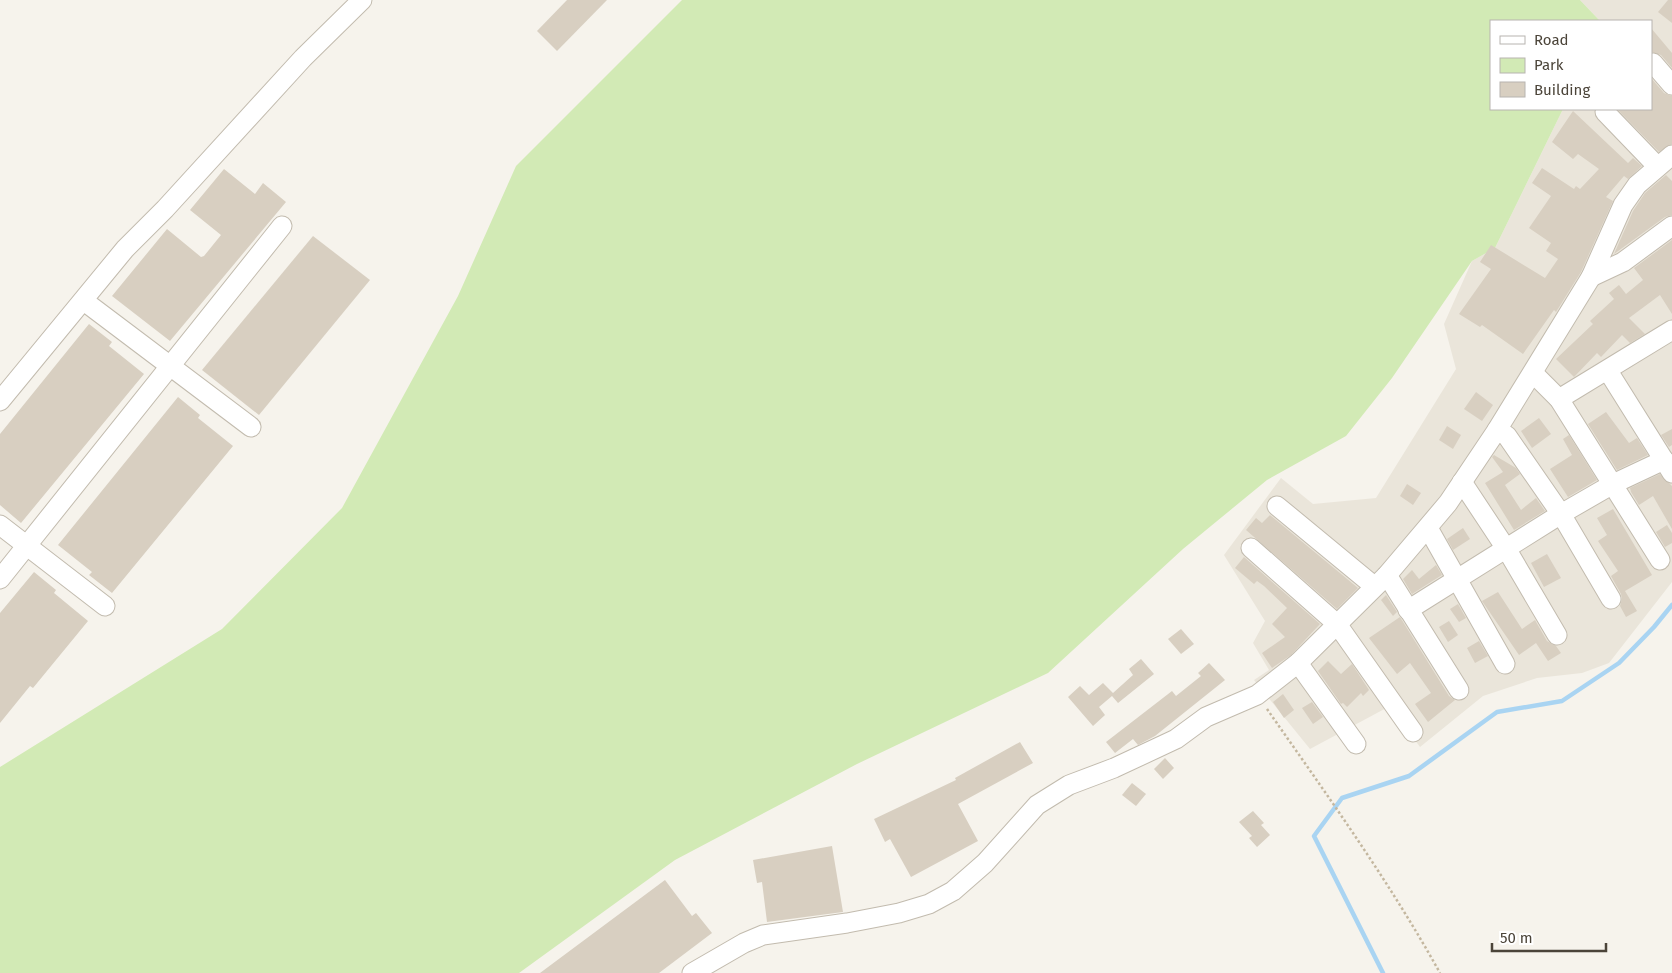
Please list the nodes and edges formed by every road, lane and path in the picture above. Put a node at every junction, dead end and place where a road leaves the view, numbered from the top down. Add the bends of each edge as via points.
1 (362, 0) edge
2 (1653, 63) dead end
3 (1672, 85) edge
4 (1605, 112) dead end
5 (1672, 155) edge
6 (1657, 166) junction
7 (282, 226) dead end
8 (1672, 226) edge
9 (1591, 277) junction
10 (84, 302) junction
11 (1672, 330) edge
12 (170, 366) junction
13 (1608, 371) junction
14 (1534, 373) junction
15 (1559, 400) junction
16 (0, 401) edge
17 (251, 427) dead end
18 (1497, 430) junction
19 (1668, 466) edge
20 (1462, 482) junction
21 (1613, 484) junction
22 (1278, 506) dead end
23 (1561, 514) junction
24 (0, 525) edge
25 (1428, 528) junction
26 (27, 546) junction
27 (1251, 548) dead end
28 (1507, 550) junction
29 (1660, 560) dead end
30 (1457, 578) junction
31 (0, 579) edge
32 (1381, 581) junction
33 (1611, 599) dead end
34 (105, 606) dead end
35 (1408, 610) junction
36 (1337, 624) junction
37 (1557, 635) dead end
38 (1298, 663) junction
39 (1505, 664) dead end
40 (1459, 690) dead end
41 (1257, 695) junction
42 (1413, 732) dead end
43 (1356, 744) dead end
44 (692, 973) edge
45 (1440, 973) edge

1 - 10 street via 303,58 125,249
2 - 3 street
4 - 6 street
5 - 6 street
6 - 9 street via 1637,184 1624,205
7 - 12 street
8 - 9 street via 1623,262
9 - 14 street
10 - 12 street
10 - 16 street
11 - 13 street
12 - 17 street
12 - 26 street
13 - 15 street
13 - 19 street
14 - 15 street
14 - 18 street
15 - 21 street
18 - 20 street
18 - 23 street via 1507,436
19 - 21 street
20 - 25 street
20 - 28 street
21 - 23 street
21 - 29 street
22 - 32 street
23 - 28 street
23 - 33 street
24 - 26 street
25 - 30 street
25 - 32 street
26 - 31 street
26 - 34 street
27 - 36 street
28 - 30 street
28 - 37 street
30 - 35 street
30 - 39 street
32 - 35 street
32 - 36 street
35 - 40 street
36 - 38 street
36 - 42 street
38 - 41 street
38 - 43 street
41 - 44 street via 1206,717 1176,739 1069,785 1037,804 985,862 953,891 929,904 847,923 763,935
41 - 45 path via 1330,798 1420,936

